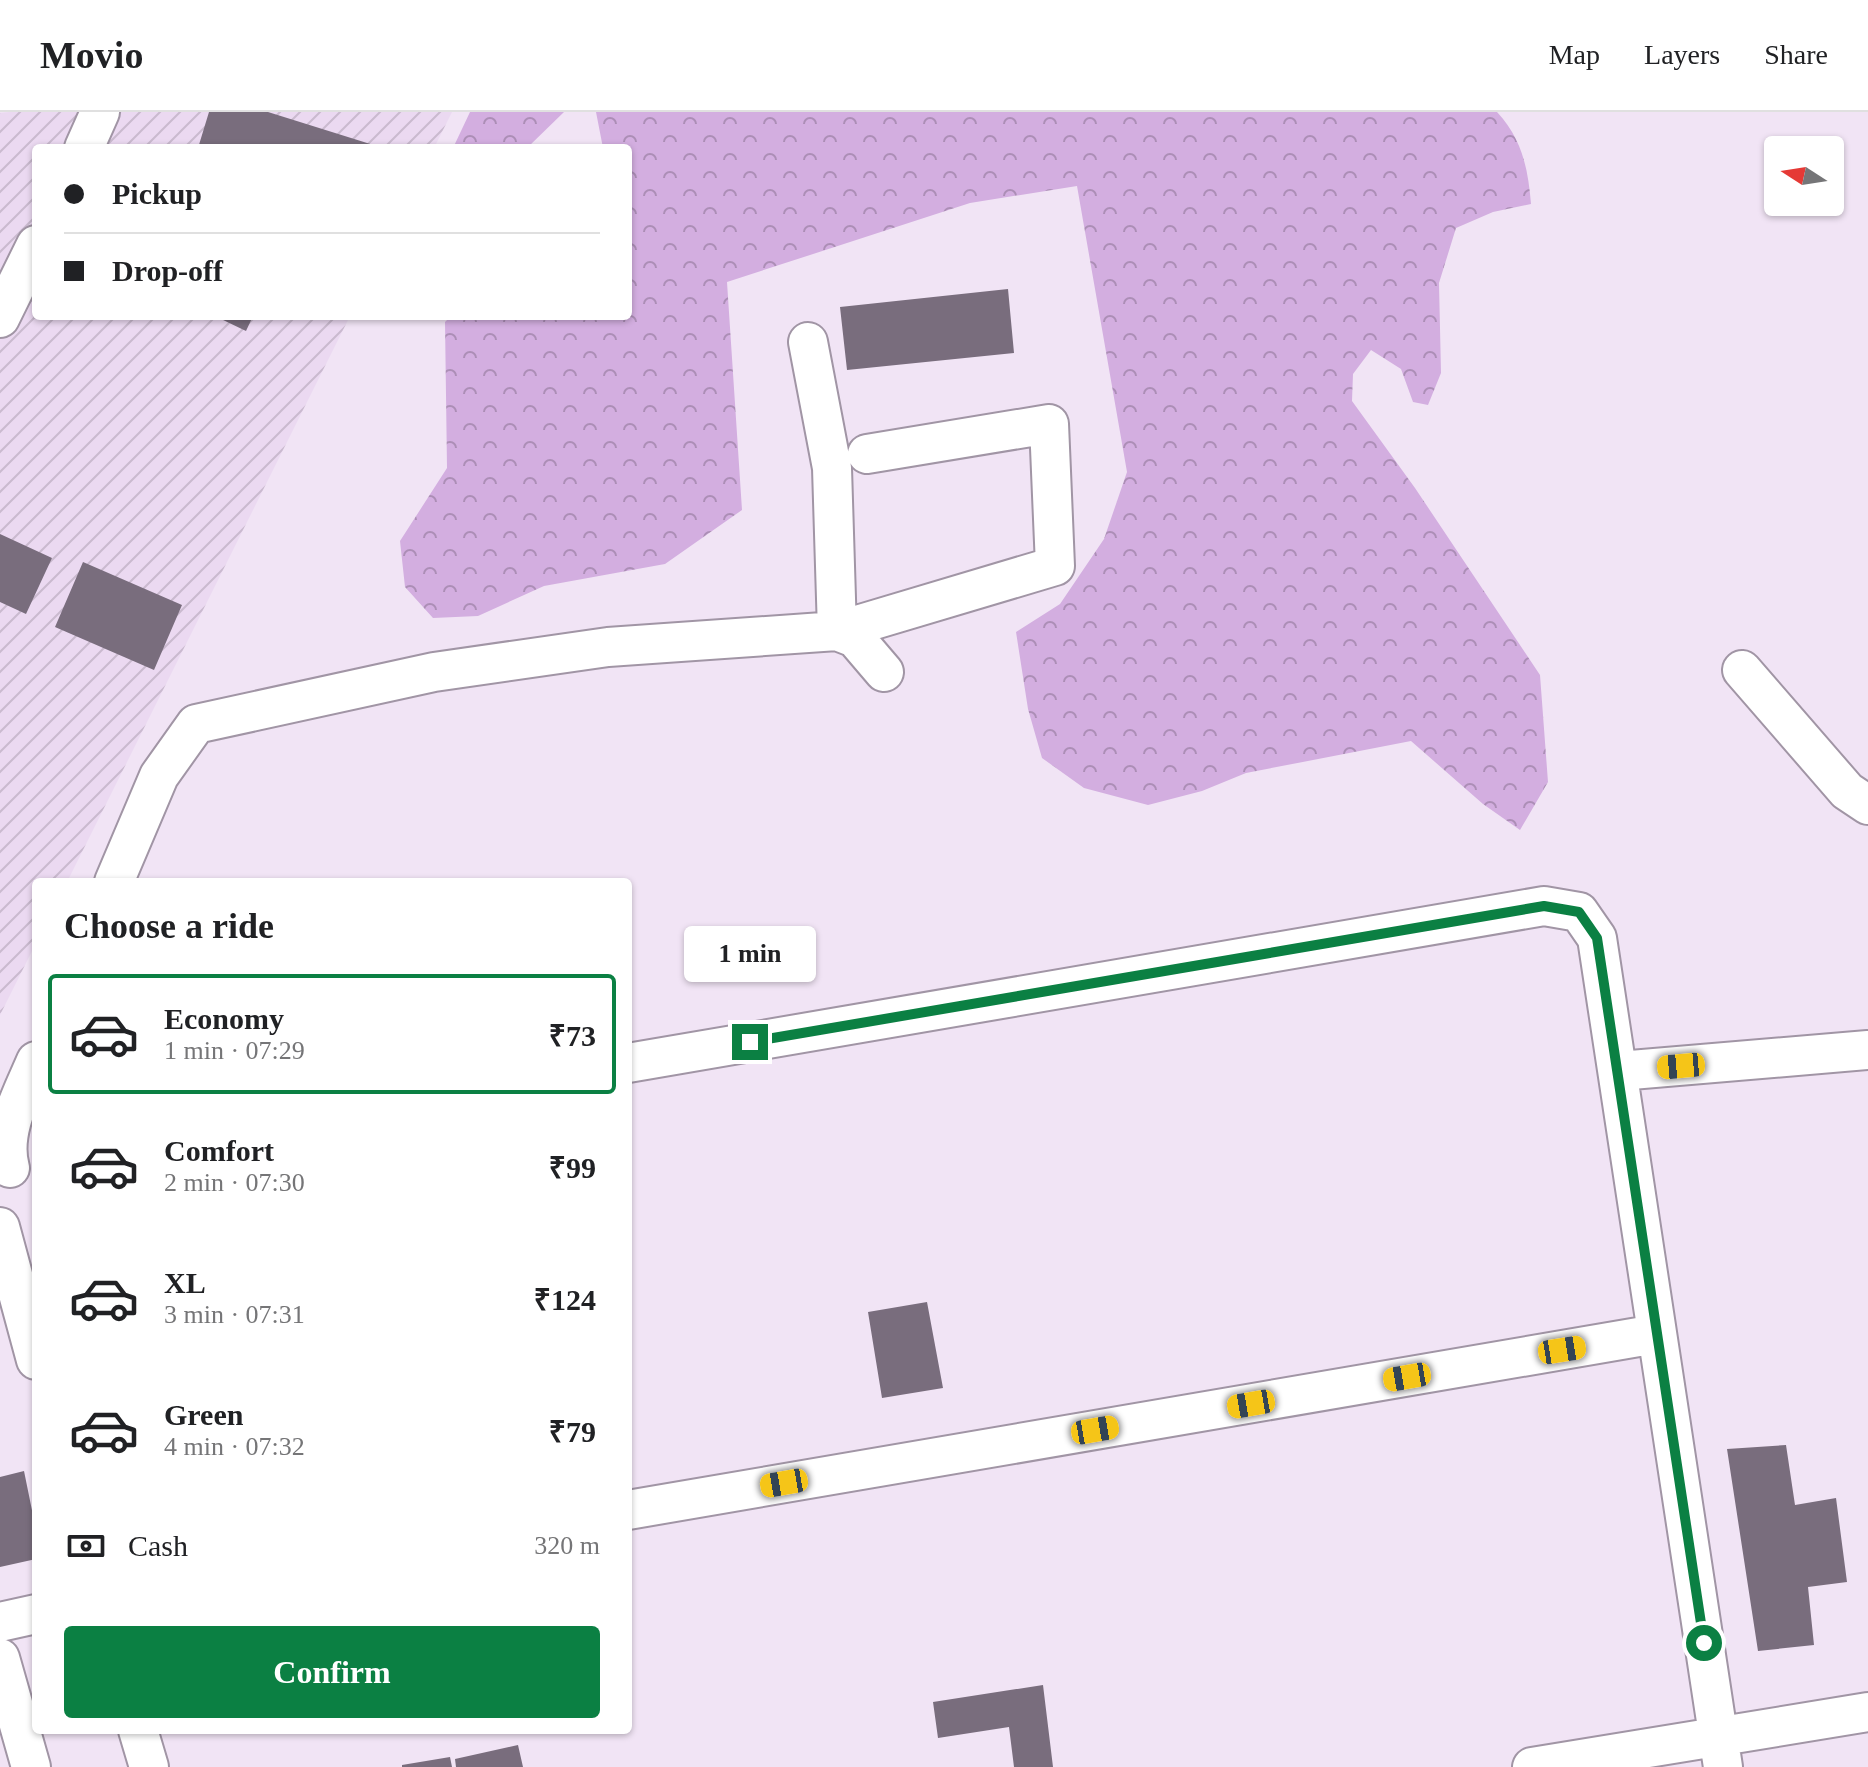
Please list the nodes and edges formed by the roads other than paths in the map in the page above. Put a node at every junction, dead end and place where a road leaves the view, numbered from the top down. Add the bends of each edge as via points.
1 (100, 112) edge
2 (86, 144) edge
3 (32, 253) edge
4 (0, 318) edge
5 (808, 342) dead end
6 (867, 454) dead end
7 (837, 631) junction
8 (1742, 670) dead end
9 (884, 672) dead end
10 (1868, 805) edge
11 (116, 878) edge
12 (1868, 1050) edge
13 (632, 1062) edge
14 (32, 1070) edge
15 (1619, 1071) junction
16 (15, 1170) edge
17 (0, 1227) edge
18 (1656, 1334) junction
19 (32, 1345) edge
20 (632, 1509) edge
21 (32, 1615) edge
22 (0, 1622) edge
23 (0, 1658) edge
24 (1868, 1712) edge
25 (139, 1734) edge
26 (1721, 1751) edge
27 (31, 1767) edge
28 (149, 1767) edge
29 (1532, 1767) edge

1 - 2 street
3 - 4 street
5 - 7 street via 832,468
6 - 7 street via 1049,424 1055,566
7 - 9 street via 855,638
7 - 11 street via 608,647 434,672 196,724 159,776
8 - 10 street via 1847,791
12 - 15 street
13 - 15 street via 1544,906 1579,912 1597,938
14 - 16 street via 14,1112 6,1152
15 - 18 street
17 - 19 street
18 - 20 street
18 - 26 street
21 - 22 street
23 - 27 street
24 - 26 street
25 - 28 street
26 - 29 street

